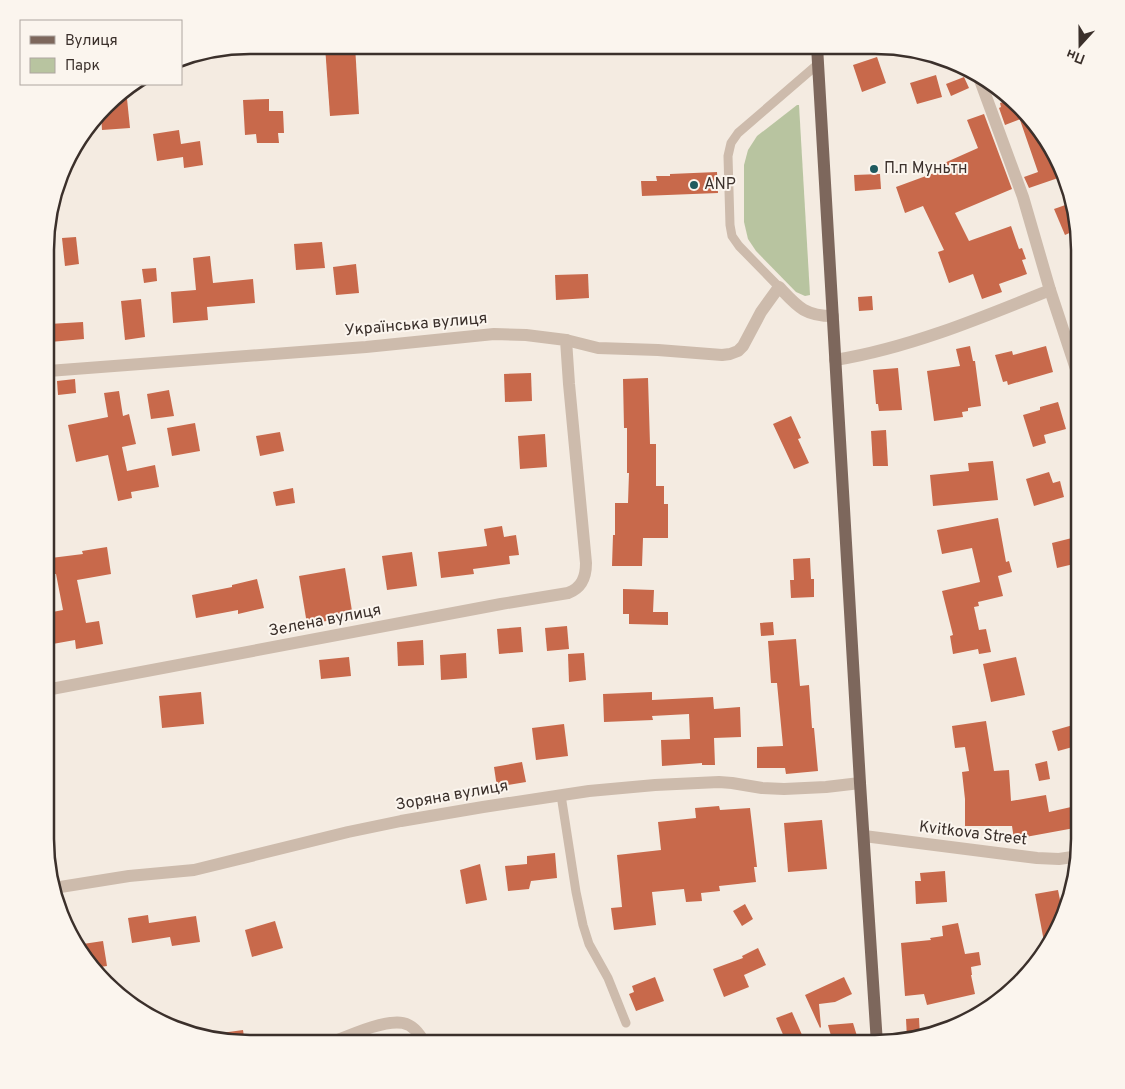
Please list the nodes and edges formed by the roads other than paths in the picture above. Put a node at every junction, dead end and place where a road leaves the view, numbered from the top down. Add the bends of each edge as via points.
1 (817, 54) edge
2 (818, 64) junction
3 (982, 86) edge
4 (779, 287) junction
5 (1050, 290) junction
6 (833, 316) junction
7 (566, 340) junction
8 (1071, 354) edge
9 (835, 360) junction
10 (54, 371) edge
11 (54, 688) edge
12 (860, 783) junction
13 (561, 796) junction
14 (864, 836) junction
15 (1071, 857) edge
16 (60, 887) edge
17 (626, 1023) dead end
18 (352, 1035) edge
19 (420, 1035) edge
20 (875, 1035) edge

1 - 2 main road
2 - 4 lane via 738,133 728,156 732,236
2 - 6 main road
3 - 5 street via 1023,197
4 - 6 street via 806,312
4 - 7 street, Українська вулиця via 761,312 744,346 730,354 598,348
5 - 8 street
5 - 9 street via 947,330 868,354
6 - 9 main road
7 - 10 street, Українська вулиця via 526,334 494,334
7 - 11 street, Зелена вулиця via 586,559 586,571 577,589
9 - 12 main road
12 - 13 street, Зоряна вулиця via 784,789 719,782 622,788
12 - 14 main road
13 - 16 street, Зоряна вулиця via 384,824 194,870
13 - 17 lane via 583,925
14 - 15 street, Kvitkova Street via 1037,858
14 - 20 main road
18 - 19 street via 394,1022 409,1025

